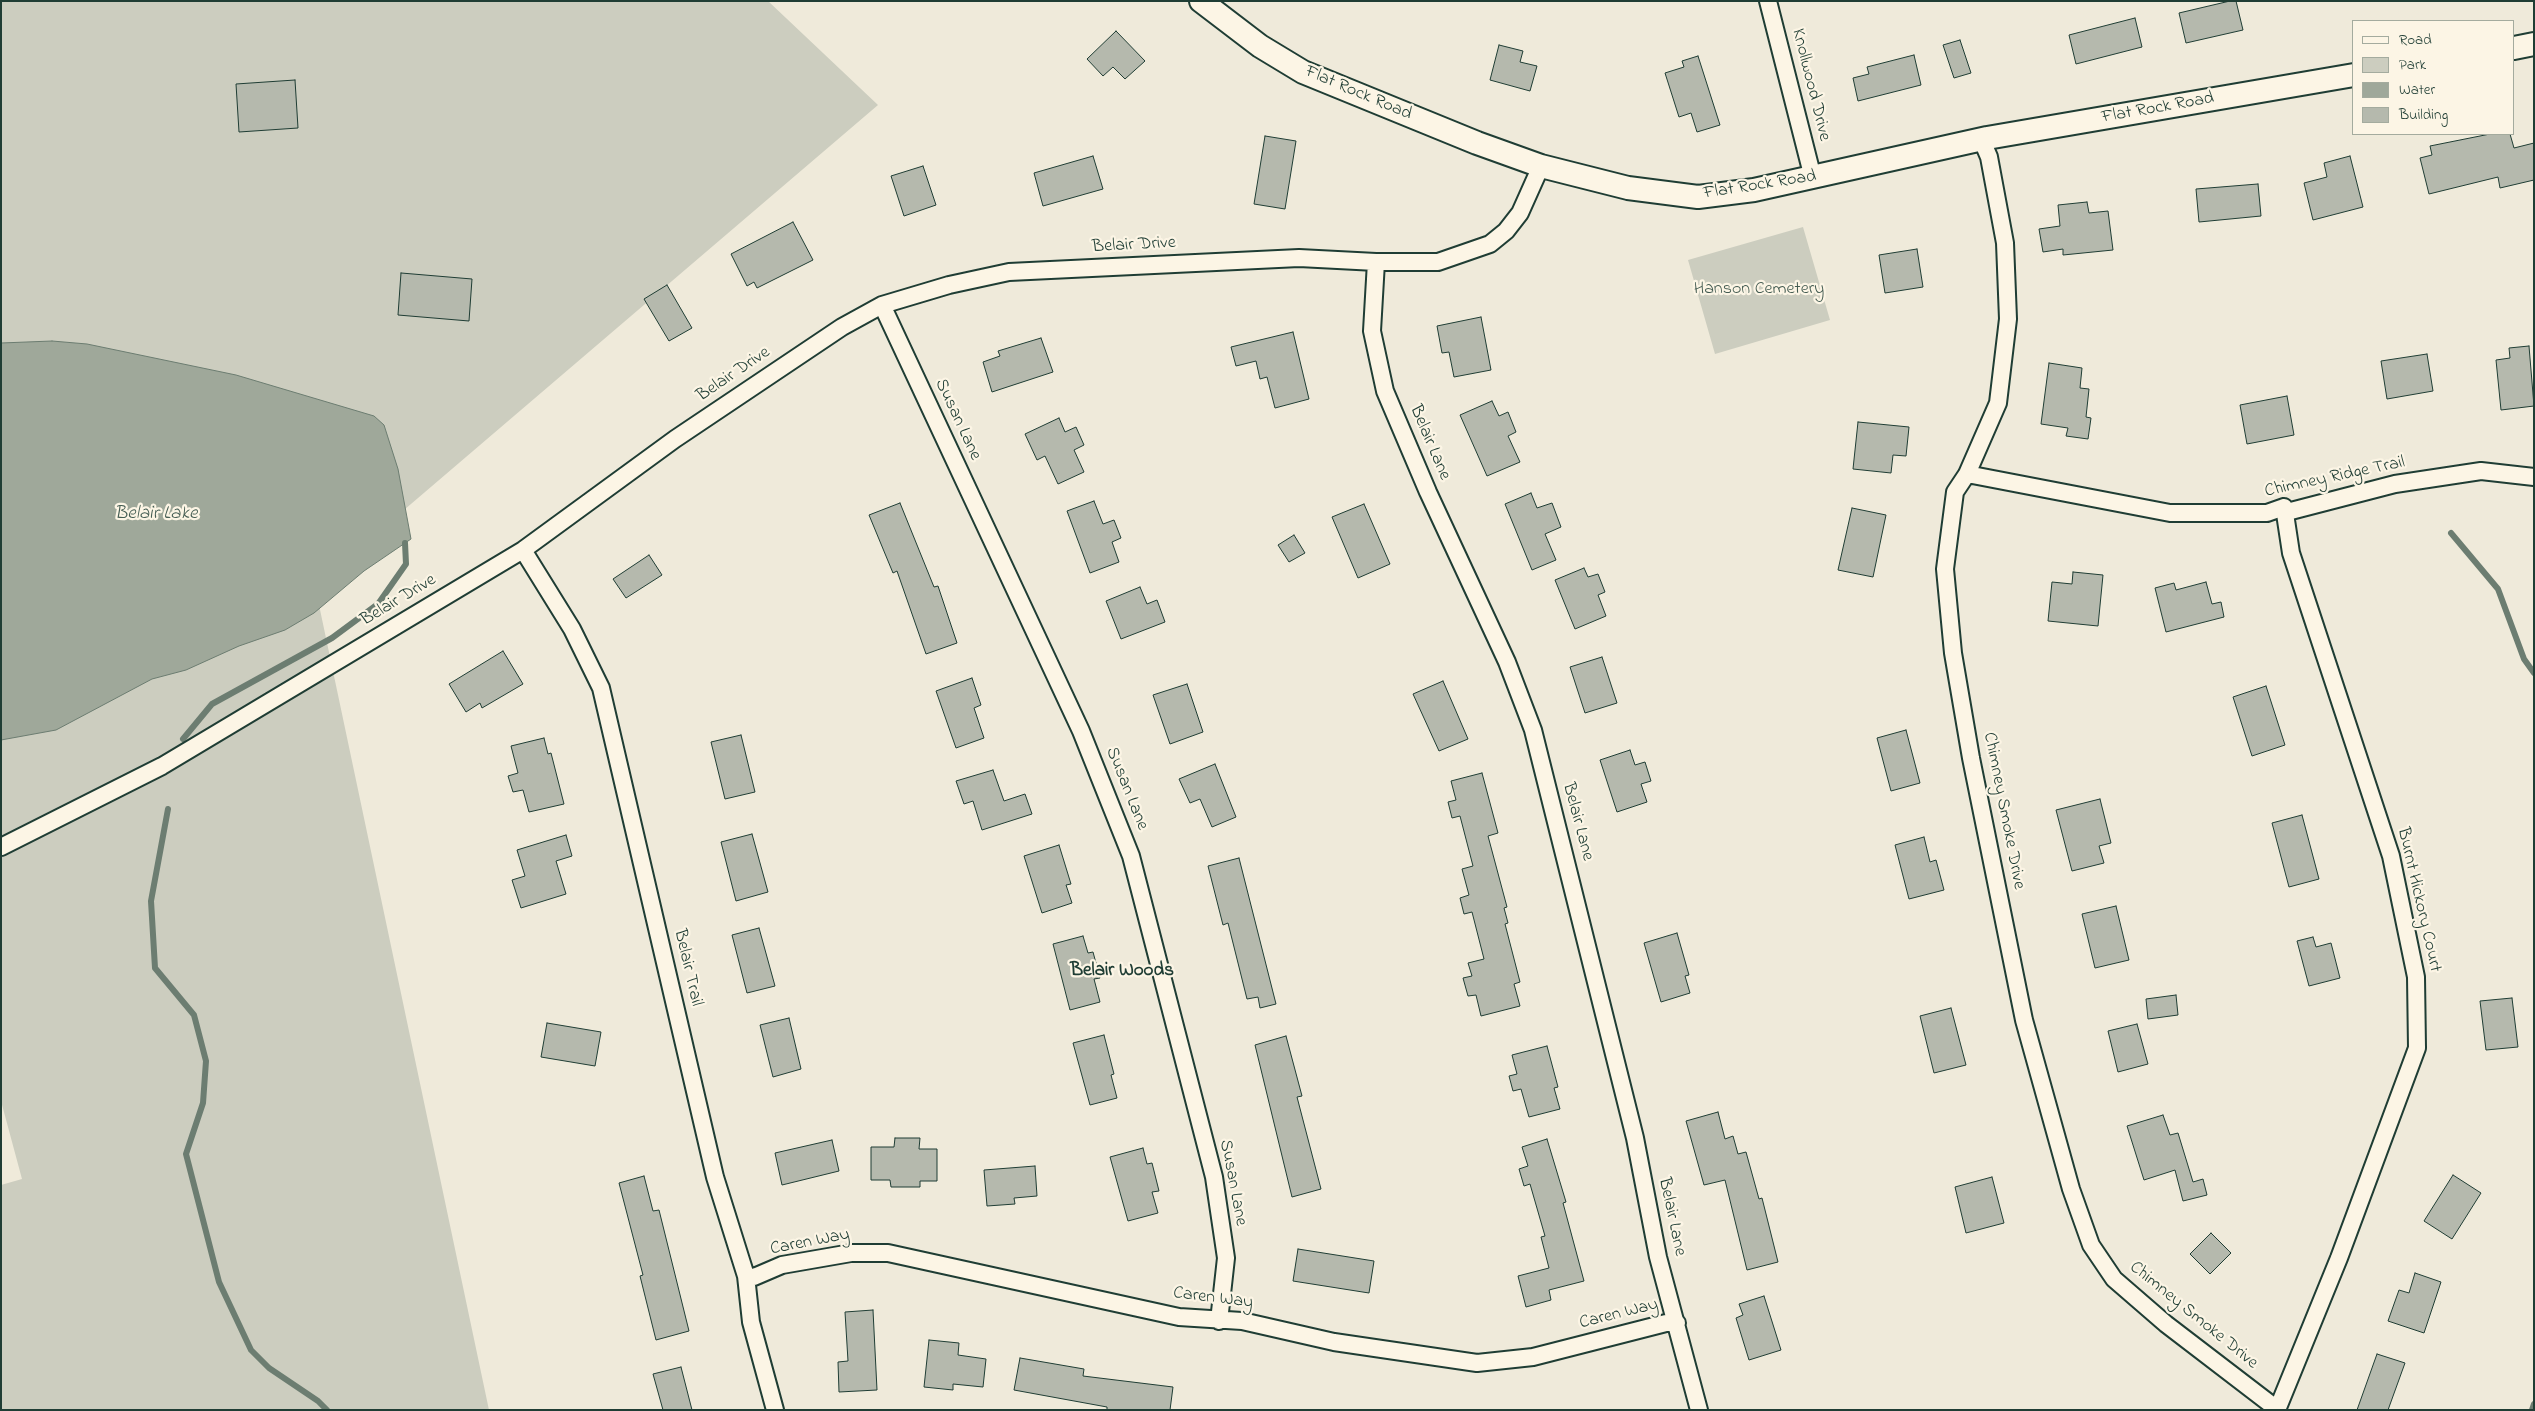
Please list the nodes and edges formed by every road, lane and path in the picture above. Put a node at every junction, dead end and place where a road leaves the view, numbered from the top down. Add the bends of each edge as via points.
1 (1201, 1) edge
2 (1768, 1) edge
3 (2534, 44) edge
4 (2515, 48) edge
5 (2352, 75) edge
6 (1987, 138) junction
7 (1541, 166) junction
8 (1813, 178) junction
9 (1376, 262) junction
10 (882, 305) junction
11 (1967, 474) junction
12 (2534, 477) edge
13 (2284, 507) junction
14 (523, 550) junction
15 (1, 847) edge
16 (746, 1276) junction
17 (1219, 1321) junction
18 (1677, 1323) junction
19 (775, 1410) edge
20 (1699, 1410) edge
21 (2277, 1410) edge

1 - 7 street, Flat Rock Road via 1260,46 1303,72
2 - 8 street, Knollwood Drive
3 - 4 street
5 - 6 street, Flat Rock Road
6 - 8 street, Flat Rock Road
6 - 11 street, Chimney Smoke Drive via 1984,144 2005,243 2008,319 1998,403
7 - 8 street, Flat Rock Road via 1628,188 1698,197
7 - 9 street, Belair Drive via 1520,213 1490,244 1438,262
9 - 10 street, Belair Drive via 1299,258 1009,272 949,285
9 - 18 street, Belair Lane via 1372,331 1385,391 1506,662 1532,730 1635,1138 1658,1256
10 - 14 street, Belair Drive via 842,327 675,439
10 - 17 street, Susan Lane via 1081,731 1131,856 1214,1177 1226,1258
11 - 13 street, Chimney Ridge Trail via 2170,514 2267,513
11 - 21 street, Chimney Smoke Drive via 1956,492 1946,569 1953,653 2024,1020 2071,1189 2091,1244 2114,1279 2166,1324
12 - 13 street, Chimney Ridge Trail via 2481,471 2396,484 2287,512
13 - 21 street, Burnt Hickory Court via 2291,553 2391,856 2416,976 2417,1048 2342,1249
14 - 15 street, Belair Drive via 162,766
14 - 16 street, Belair Trail via 572,629 601,688 716,1177
16 - 17 street, Caren Way via 782,1265 851,1253 888,1253 1179,1317
16 - 19 street, Belair Trail via 751,1322
17 - 18 street, Caren Way via 1242,1321 1334,1342 1477,1362 1533,1357 1666,1323
18 - 20 street, Belair Lane

